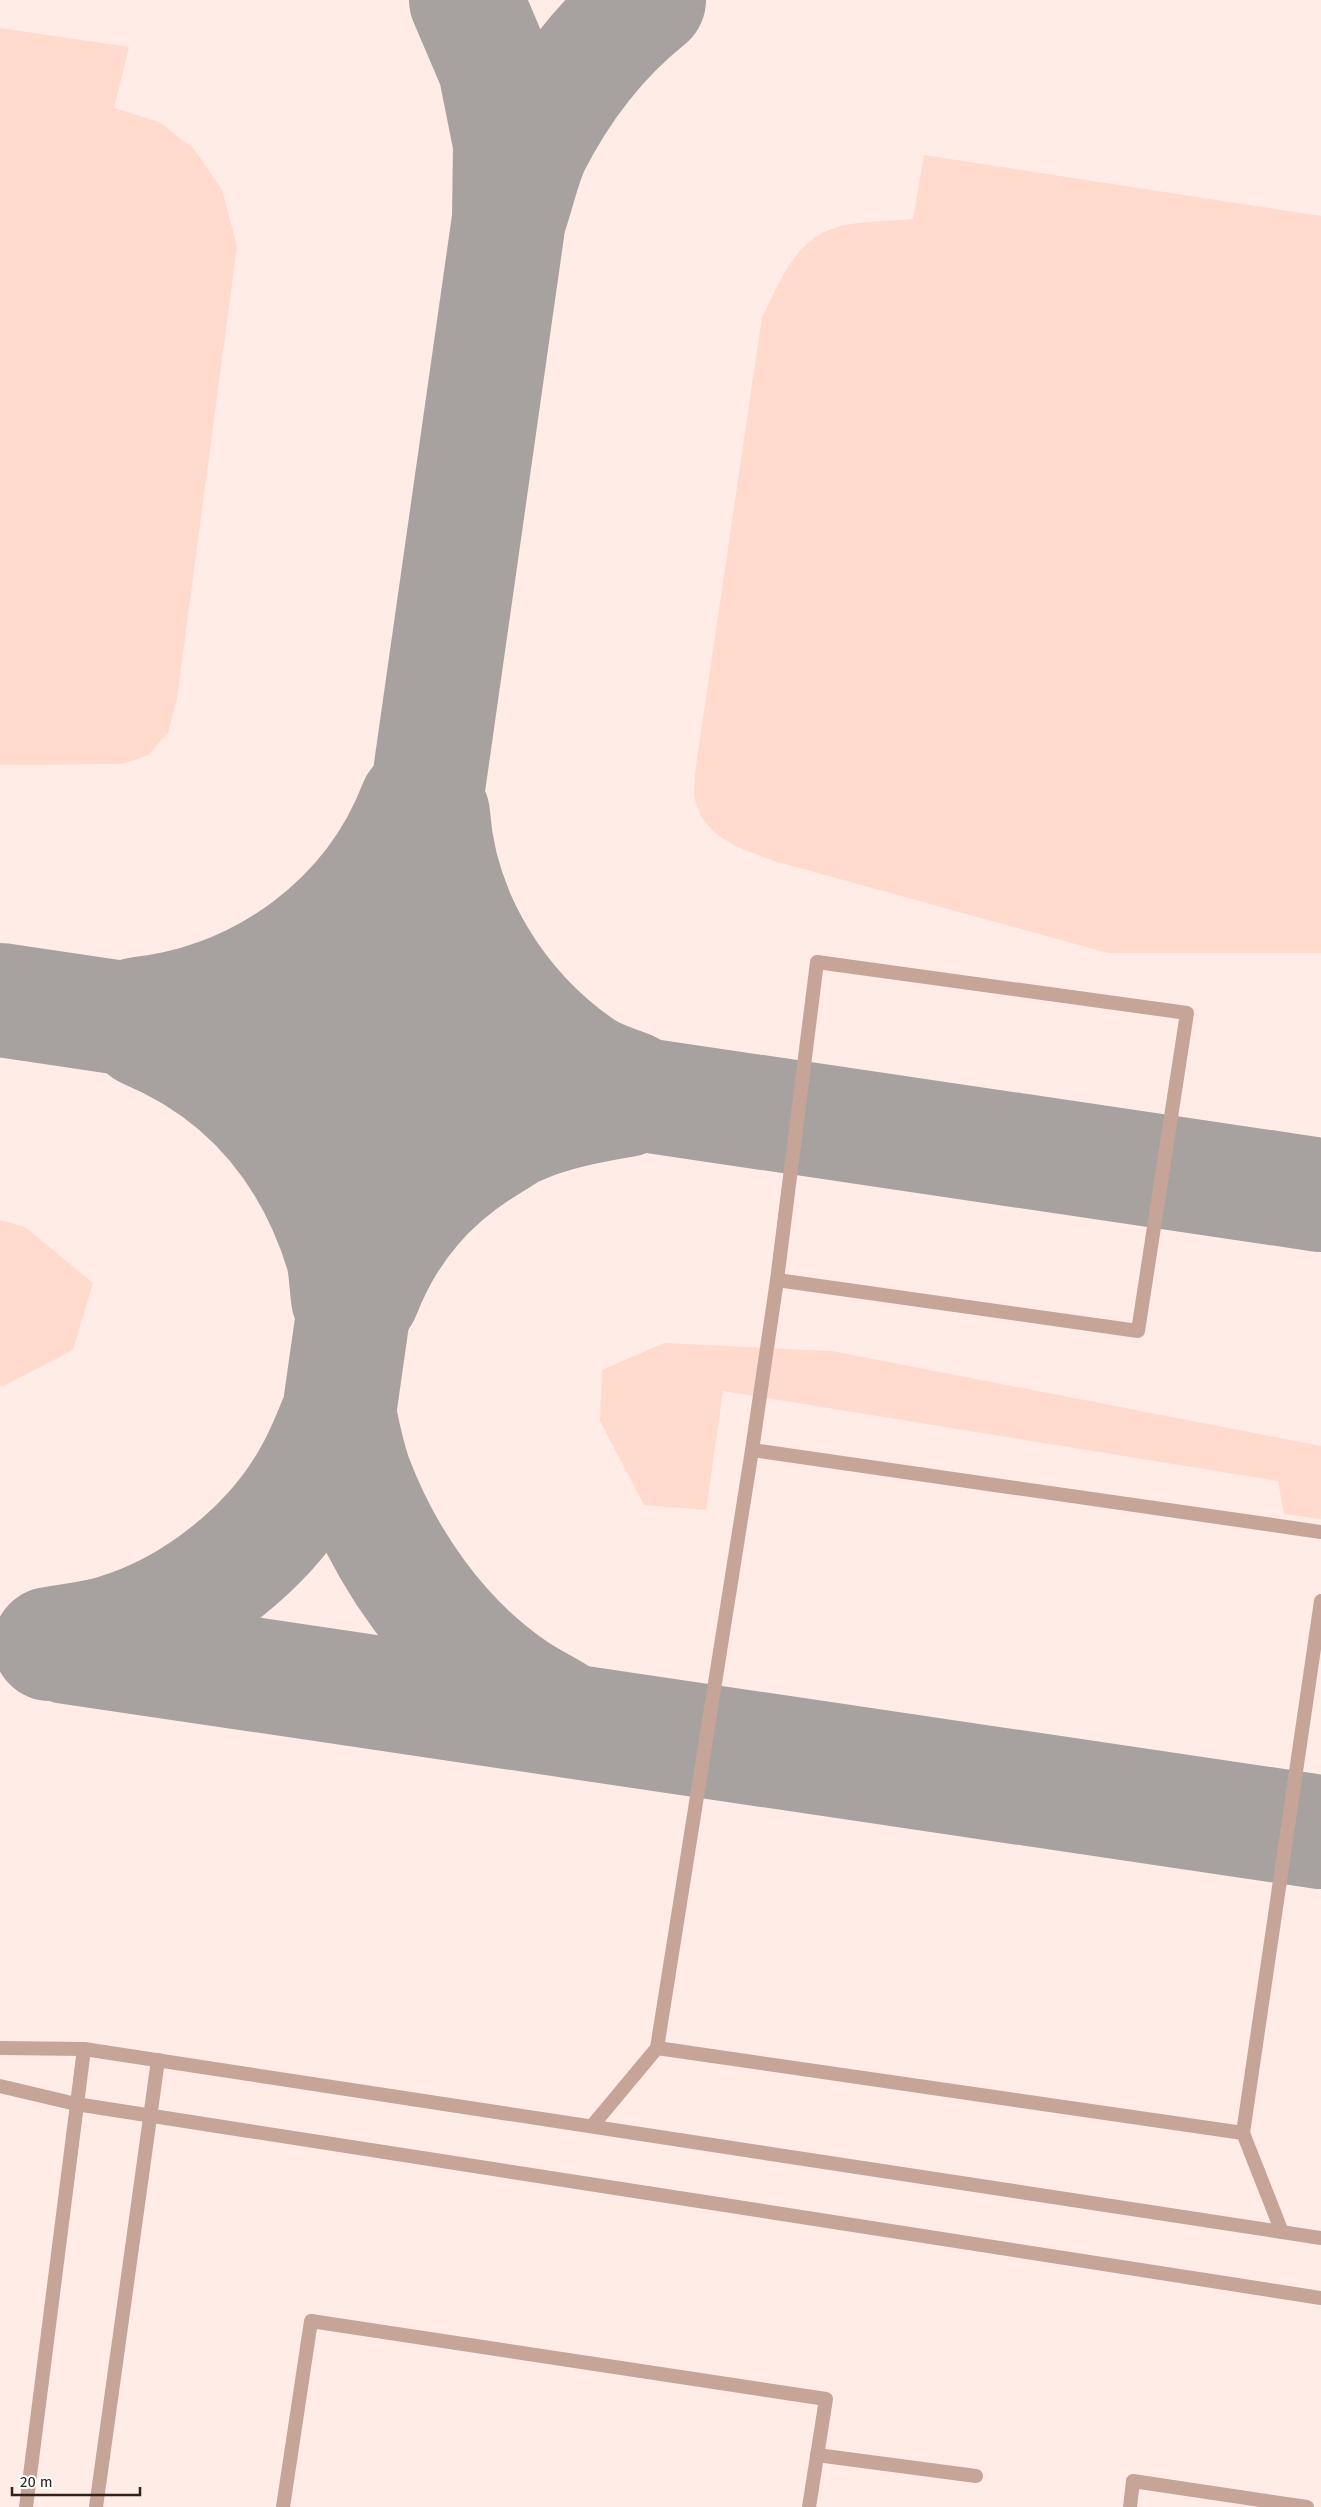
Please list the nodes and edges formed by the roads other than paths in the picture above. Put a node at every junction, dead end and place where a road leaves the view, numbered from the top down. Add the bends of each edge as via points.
1 (777, 1280) junction
2 (752, 1450) junction
3 (1321, 1532) edge
4 (1321, 1601) edge
5 (0, 2048) edge
6 (657, 2048) junction
7 (84, 2049) junction
8 (158, 2060) junction
9 (0, 2086) edge
10 (76, 2104) junction
11 (149, 2114) junction
12 (592, 2126) junction
13 (1243, 2133) junction
14 (1282, 2232) junction
15 (1321, 2238) edge
16 (1321, 2298) edge
17 (818, 2455) junction
18 (976, 2476) dead end
19 (26, 2507) edge
20 (96, 2507) edge
21 (283, 2507) edge
22 (809, 2507) edge
23 (1130, 2507) edge
24 (1307, 2507) edge

1 - 1 lane via 816,962 1186,1013 1138,1331
1 - 2 lane
2 - 3 lane
2 - 6 lane
4 - 13 lane
5 - 7 lane
6 - 12 lane
6 - 13 lane
7 - 8 lane
7 - 10 lane
8 - 11 lane
8 - 12 lane
9 - 10 lane
10 - 11 lane
10 - 19 lane
11 - 16 lane
11 - 20 lane
12 - 14 lane
13 - 14 lane
14 - 15 lane
17 - 18 lane
17 - 21 lane via 826,2399 311,2322
17 - 22 lane
23 - 24 lane via 1133,2481

